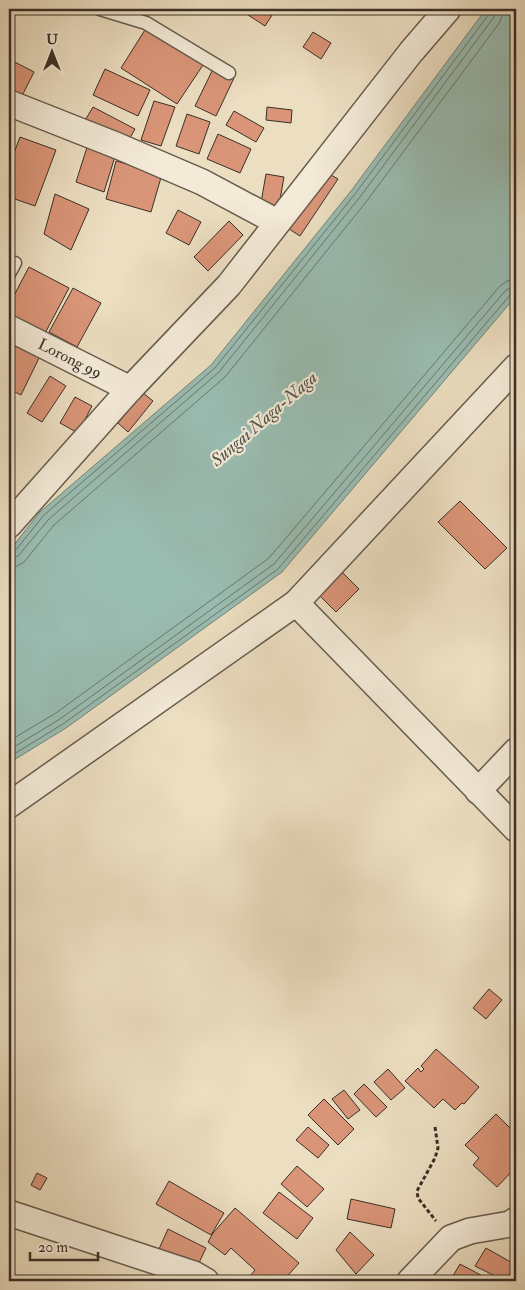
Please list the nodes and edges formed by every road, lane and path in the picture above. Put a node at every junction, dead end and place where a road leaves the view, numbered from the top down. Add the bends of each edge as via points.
1 (100, 9) edge
2 (448, 9) edge
3 (229, 73) dead end
4 (9, 103) edge
5 (277, 222) junction
6 (9, 328) edge
7 (516, 367) edge
8 (130, 389) junction
9 (9, 525) edge
10 (296, 603) junction
11 (516, 751) edge
12 (478, 791) junction
13 (9, 805) edge
14 (516, 830) edge
15 (435, 1127) dead end
16 (418, 1198) dead end
17 (9, 1213) edge
18 (516, 1220) edge
19 (206, 1281) edge
20 (410, 1281) edge

1 - 3 lane via 146,23
2 - 5 street
4 - 5 street via 202,182
5 - 8 street via 229,285
6 - 8 street, Lorong 99
7 - 10 street
8 - 9 street
10 - 12 street
10 - 13 street
11 - 12 street
12 - 14 street
15 - 16 path via 436,1158 417,1191
17 - 19 street via 194,1274
18 - 20 street via 451,1238

